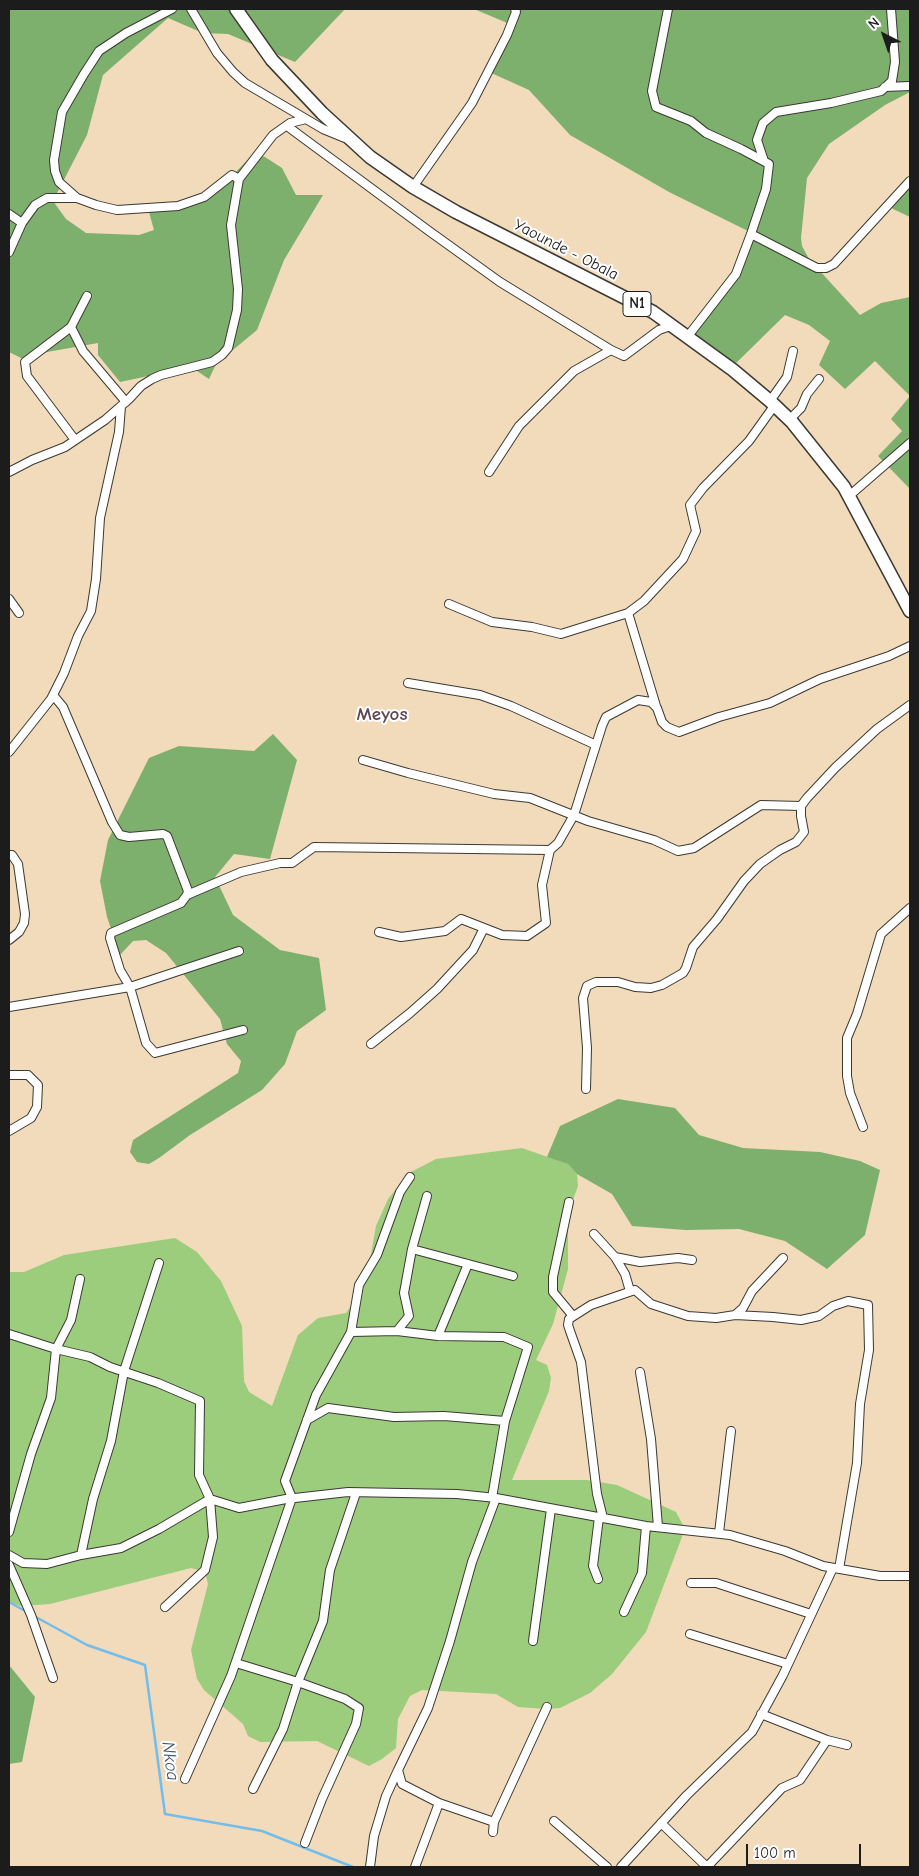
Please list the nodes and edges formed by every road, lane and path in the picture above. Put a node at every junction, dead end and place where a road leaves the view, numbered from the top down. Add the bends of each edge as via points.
1 (172, 9) edge
2 (191, 9) edge
3 (236, 9) edge
4 (515, 9) edge
5 (668, 9) edge
6 (891, 9) edge
7 (910, 86) edge
8 (886, 87) junction
9 (306, 119) junction
10 (287, 126) junction
11 (352, 141) junction
12 (764, 162) junction
13 (239, 179) junction
14 (910, 182) edge
15 (412, 187) junction
16 (77, 198) junction
17 (9, 214) edge
18 (22, 224) junction
19 (751, 234) junction
20 (9, 252) edge
21 (87, 296) dead end
22 (673, 325) junction
23 (70, 327) junction
24 (688, 336) junction
25 (611, 350) junction
26 (793, 351) dead end
27 (819, 378) dead end
28 (123, 404) junction
29 (772, 404) junction
30 (790, 420) junction
31 (76, 440) junction
32 (910, 443) edge
33 (9, 472) edge
34 (489, 472) dead end
35 (849, 496) junction
36 (9, 599) edge
37 (449, 604) dead end
38 (910, 611) edge
39 (19, 613) dead end
40 (628, 613) junction
41 (910, 646) edge
42 (408, 683) dead end
43 (53, 695) junction
44 (910, 704) edge
45 (657, 708) junction
46 (596, 744) junction
47 (9, 752) edge
48 (363, 760) dead end
49 (801, 806) junction
50 (574, 815) junction
51 (550, 850) junction
52 (9, 855) edge
53 (188, 895) junction
54 (910, 908) edge
55 (484, 928) junction
56 (379, 932) dead end
57 (9, 940) edge
58 (239, 952) dead end
59 (130, 987) junction
60 (9, 1007) edge
61 (243, 1030) dead end
62 (371, 1044) dead end
63 (9, 1076) edge
64 (586, 1089) dead end
65 (864, 1127) dead end
66 (9, 1131) edge
67 (410, 1177) dead end
68 (427, 1196) dead end
69 (569, 1202) dead end
70 (594, 1234) dead end
71 (412, 1249) junction
72 (615, 1257) junction
73 (783, 1258) dead end
74 (692, 1260) dead end
75 (159, 1263) dead end
76 (468, 1264) junction
77 (513, 1276) dead end
78 (80, 1279) dead end
79 (630, 1291) junction
80 (735, 1315) junction
81 (573, 1316) junction
82 (397, 1331) junction
83 (351, 1332) junction
84 (9, 1334) edge
85 (438, 1336) junction
86 (56, 1349) junction
87 (124, 1371) junction
88 (640, 1372) dead end
89 (307, 1420) junction
90 (505, 1421) junction
91 (731, 1431) dead end
92 (356, 1493) junction
93 (292, 1498) junction
94 (494, 1498) junction
95 (210, 1499) junction
96 (552, 1509) junction
97 (601, 1518) junction
98 (646, 1526) junction
99 (658, 1527) junction
100 (9, 1532) edge
101 (720, 1533) junction
102 (81, 1554) junction
103 (9, 1555) edge
104 (9, 1564) edge
105 (836, 1568) junction
106 (910, 1576) edge
107 (598, 1580) dead end
108 (691, 1583) dead end
109 (165, 1607) dead end
110 (624, 1612) dead end
111 (811, 1614) junction
112 (690, 1634) dead end
113 (533, 1641) dead end
114 (236, 1663) junction
115 (788, 1664) junction
116 (53, 1678) dead end
117 (298, 1682) junction
118 (547, 1707) dead end
119 (761, 1714) junction
120 (827, 1740) junction
121 (847, 1744) dead end
122 (398, 1770) junction
123 (185, 1779) dead end
124 (254, 1789) dead end
125 (439, 1804) junction
126 (554, 1821) dead end
127 (494, 1822) junction
128 (661, 1823) junction
129 (493, 1832) dead end
130 (305, 1843) dead end
131 (370, 1867) edge
132 (415, 1867) edge
133 (607, 1867) edge
134 (621, 1867) edge
135 (707, 1867) edge

1 - 16 street via 100,51 62,112 55,170 59,182
2 - 9 street via 217,53 233,72
3 - 11 highway, Yaounde - Obala / N1 via 272,60
4 - 15 street via 507,35 472,103
5 - 12 street via 652,91 656,107 691,121 706,133
6 - 8 street via 895,62 892,81
7 - 8 street
8 - 12 street via 881,91 776,112 763,122 757,140
9 - 10 street
9 - 11 street via 323,130
10 - 13 street via 273,135
10 - 25 street via 500,282
11 - 15 highway, Yaounde - Obala / N1
12 - 19 street via 769,164 766,189
13 - 16 street via 232,175 204,197 178,206 117,210
13 - 28 street via 231,224 237,310 228,348 212,362 152,379
14 - 19 street via 834,264 826,268 817,268
15 - 22 highway, Yaounde - Obala / N1
16 - 18 street via 47,198 35,205
17 - 18 street
18 - 20 street
19 - 24 street via 736,274
21 - 23 street
22 - 24 highway, Yaounde - Obala / N1
22 - 25 street via 659,330 624,356
23 - 28 street via 83,351
23 - 31 street via 25,362 26,376
24 - 29 highway, Yaounde - Obala / N1
25 - 34 street via 574,371 519,426
26 - 29 street via 787,377
27 - 30 street
28 - 31 street
28 - 43 street via 100,518 91,611
29 - 30 highway, Yaounde - Obala / N1
29 - 40 street via 749,441 690,505 696,531 683,559 644,601
30 - 35 highway, Yaounde - Obala / N1
31 - 33 street
32 - 35 street
35 - 38 highway, Yaounde - Obala / N1
36 - 39 street
37 - 40 street via 492,622 532,626 561,634
40 - 45 street
41 - 45 street via 820,679 770,703 679,732 662,722
42 - 46 street via 480,695
43 - 47 street
43 - 53 street via 63,708 120,835 167,836
44 - 49 street via 835,768
45 - 46 street via 651,702 638,700 606,717
46 - 50 street
48 - 50 street via 494,794 530,798
49 - 50 street via 761,805 694,848 678,851 654,840
49 - 64 street via 804,832 796,842 760,864 744,881 693,946 683,973 651,988 618,982 596,982 587,986 583,998
50 - 51 street via 558,843
51 - 53 street via 314,847 292,863 241,872
51 - 55 street via 542,885 546,923 527,936 502,935
52 - 57 street via 18,864 25,914 19,932
53 - 59 street via 182,903 111,933 120,970
54 - 65 street via 881,934 857,1014 846,1038 850,1093
55 - 56 street via 462,919 445,931 401,937
55 - 62 street via 473,950 437,989
58 - 59 street
59 - 60 street
59 - 61 street via 146,1043 155,1053
63 - 66 street via 28,1075 38,1084 37,1107 31,1118
67 - 83 street via 400,1192 377,1255 360,1285
68 - 71 street
69 - 81 street via 553,1277 553,1292
70 - 72 street
71 - 76 street
71 - 82 street via 404,1293 409,1316
72 - 74 street via 640,1262 678,1258
72 - 79 street
73 - 80 street
75 - 87 street
76 - 77 street
76 - 85 street
78 - 86 street via 71,1320
79 - 80 street via 635,1290 651,1304 688,1316 716,1318
79 - 81 street via 591,1305
80 - 105 street via 801,1320 819,1316 848,1301 868,1305 869,1350 860,1404 857,1463
81 - 97 street via 568,1324 582,1362
82 - 83 street
82 - 85 street
83 - 89 street via 316,1395
84 - 86 street
85 - 90 street via 504,1337 528,1347
86 - 87 street via 90,1357
86 - 100 street via 51,1398
87 - 95 street via 200,1401 199,1475
87 - 102 street via 111,1441 93,1499
88 - 99 street via 651,1439
89 - 90 street via 328,1408 394,1417 444,1416
89 - 93 street via 285,1481
90 - 94 street
91 - 101 street
92 - 93 street
92 - 94 street via 457,1494
92 - 117 street via 330,1570 323,1621
93 - 95 street via 239,1508
93 - 114 street
94 - 96 street
94 - 122 street via 428,1708
95 - 102 street via 121,1548
95 - 109 street via 213,1537 205,1570
96 - 97 street
96 - 113 street
97 - 98 street
97 - 107 street via 593,1566
98 - 99 street
98 - 110 street via 642,1572
99 - 101 street
101 - 105 street
102 - 103 street via 47,1564 23,1563
104 - 116 street
105 - 106 street via 880,1576
105 - 111 street
108 - 111 street via 716,1583
111 - 115 street
112 - 115 street
114 - 117 street
114 - 123 street
115 - 119 street
117 - 124 street via 283,1730
117 - 130 street via 359,1708 356,1724
118 - 127 street
119 - 120 street
119 - 128 street via 752,1732
120 - 121 street
120 - 135 street via 800,1780 782,1788
122 - 125 street via 402,1784
122 - 131 street via 374,1836
125 - 127 street
125 - 132 street
126 - 133 street
127 - 129 street
128 - 134 street
128 - 135 street

